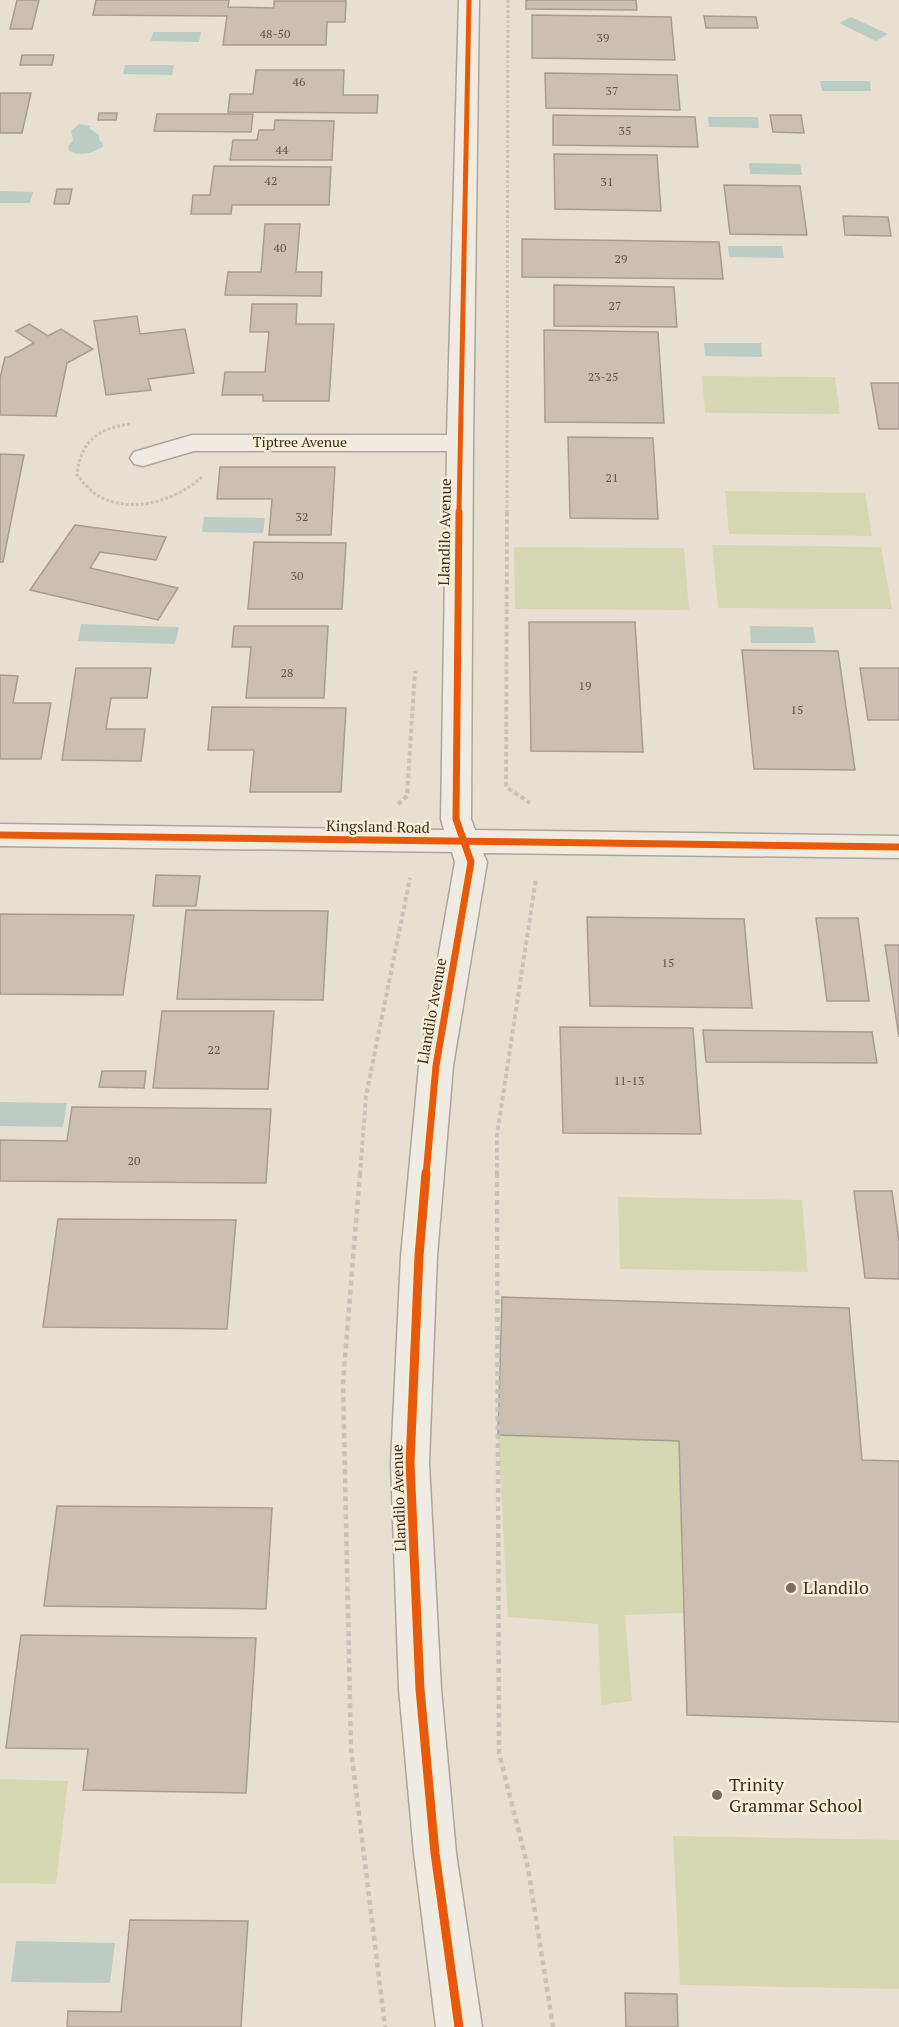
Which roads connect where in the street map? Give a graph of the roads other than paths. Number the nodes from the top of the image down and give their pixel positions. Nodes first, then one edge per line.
1 (469, 0) edge
2 (460, 443) junction
3 (143, 458) dead end
4 (0, 835) edge
5 (464, 841) junction
6 (899, 847) edge
7 (459, 2027) edge

1 - 2 street, Llandilo Avenue
2 - 3 street, Tiptree Avenue
2 - 5 street, Llandilo Avenue
4 - 5 street, Kingsland Road
5 - 6 street, Kingsland Road
5 - 7 street, Llandilo Avenue

